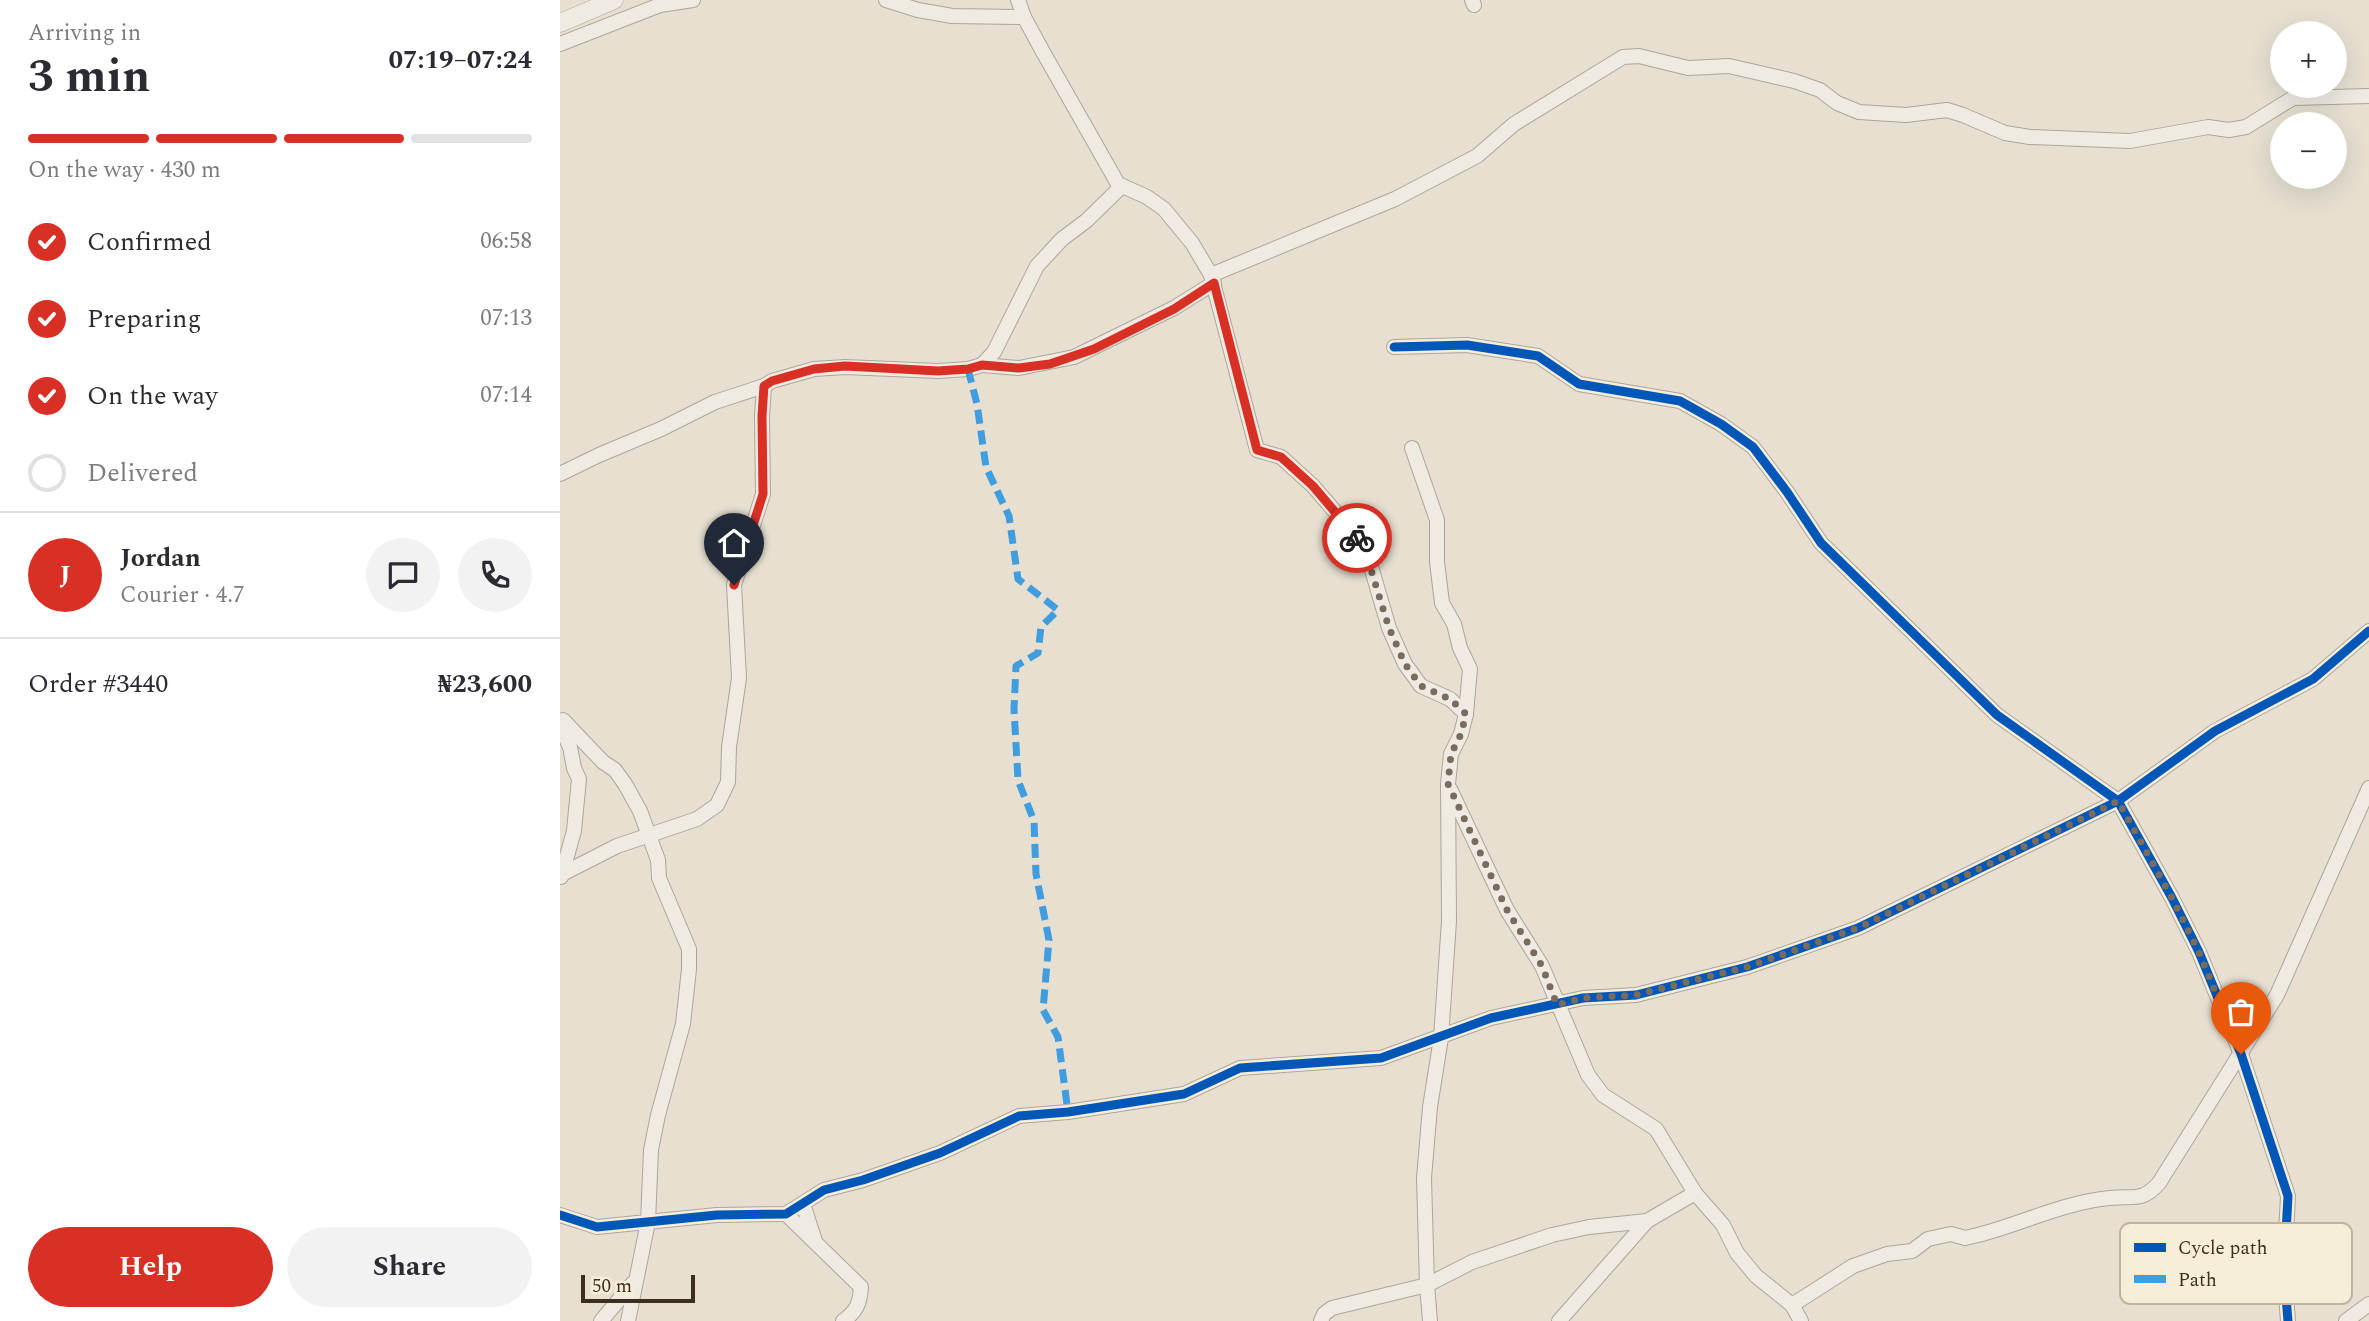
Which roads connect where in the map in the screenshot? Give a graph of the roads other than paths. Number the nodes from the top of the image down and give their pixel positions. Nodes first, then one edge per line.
1 (614, 0) edge
2 (693, 0) edge
3 (886, 0) edge
4 (1018, 0) edge
5 (1024, 17) junction
6 (560, 23) edge
7 (560, 44) edge
8 (2369, 96) edge
9 (1122, 186) junction
10 (1212, 279) junction
11 (1394, 347) dead end
12 (982, 365) junction
13 (764, 386) junction
14 (1412, 448) dead end
15 (560, 474) edge
16 (2369, 631) edge
17 (1466, 714) junction
18 (560, 723) edge
19 (1448, 784) junction
20 (2369, 788) edge
21 (2118, 801) junction
22 (649, 836) junction
23 (561, 876) edge
24 (1557, 1005) junction
25 (1441, 1038) junction
26 (2241, 1054) junction
27 (1695, 1193) junction
28 (803, 1204) junction
29 (786, 1214) junction
30 (560, 1215) edge
31 (1647, 1221) junction
32 (648, 1222) junction
33 (2287, 1223) edge
34 (817, 1246) junction
35 (634, 1282) junction
36 (1427, 1285) junction
37 (1792, 1306) junction
38 (2365, 1309) edge
39 (601, 1321) edge
40 (628, 1321) edge
41 (843, 1321) edge
42 (1321, 1321) edge
43 (1430, 1321) edge
44 (1559, 1321) edge
45 (1801, 1321) edge
46 (2346, 1321) edge

1 - 6 street
2 - 7 street
3 - 5 street
4 - 5 street
5 - 9 street
8 - 10 street
9 - 10 street
9 - 12 street
10 - 12 street
10 - 17 street
11 - 21 street
12 - 13 street
13 - 15 street
13 - 22 street
14 - 17 street
16 - 21 street
17 - 19 street
18 - 22 street
18 - 23 street
19 - 24 street
19 - 25 street
20 - 26 street
21 - 24 street
21 - 26 street
22 - 23 street
22 - 32 street
24 - 25 street
24 - 27 street
25 - 28 street
25 - 36 street
26 - 33 street
26 - 37 street
27 - 31 street
27 - 37 street
28 - 29 street
28 - 34 street
29 - 32 street
29 - 34 street
30 - 32 street
31 - 36 street
31 - 44 street
32 - 35 street
34 - 41 street
35 - 39 street
35 - 40 street
36 - 42 street
36 - 43 street
37 - 45 street
38 - 46 street

